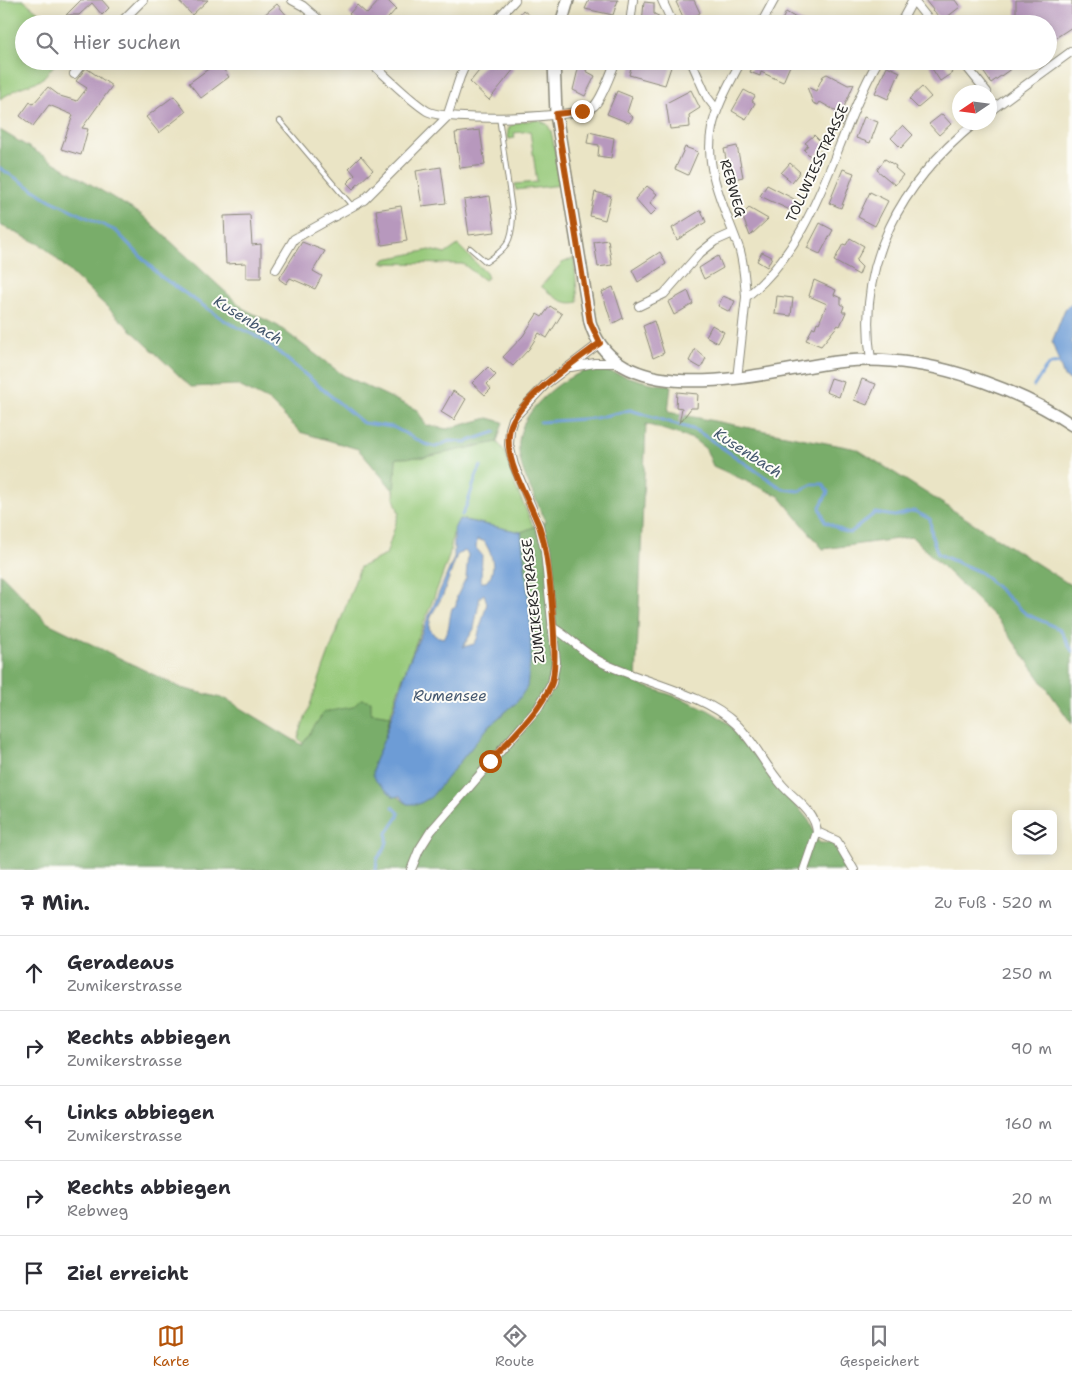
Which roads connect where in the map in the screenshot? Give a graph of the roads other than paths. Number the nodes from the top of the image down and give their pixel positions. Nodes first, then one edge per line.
1 (143, 0) edge
2 (292, 0) edge
3 (515, 0) edge
4 (568, 0) edge
5 (633, 0) edge
6 (662, 0) edge
7 (774, 0) edge
8 (913, 0) edge
9 (128, 15) edge
10 (314, 15) edge
11 (501, 15) edge
12 (563, 15) edge
13 (631, 15) edge
14 (669, 15) edge
15 (766, 15) edge
16 (905, 15) edge
17 (925, 15) edge
18 (1072, 51) edge
19 (1057, 62) edge
20 (77, 70) edge
21 (380, 70) edge
22 (463, 70) edge
23 (554, 70) edge
24 (612, 70) edge
25 (695, 70) edge
26 (737, 70) edge
27 (874, 70) edge
28 (969, 70) edge
29 (1046, 70) edge
30 (74, 74) dead end
31 (981, 85) edge
32 (997, 105) edge
33 (717, 110) junction
34 (556, 114) junction
35 (447, 117) junction
36 (499, 117) junction
37 (280, 121) dead end
38 (968, 130) edge
39 (352, 206) junction
40 (733, 233) junction
41 (470, 248) dead end
42 (276, 269) dead end
43 (746, 297) junction
44 (639, 306) dead end
45 (600, 343) junction
46 (871, 360) junction
47 (621, 363) junction
48 (567, 368) junction
49 (737, 379) junction
50 (1072, 425) edge
51 (552, 627) junction
52 (818, 832) junction
53 (411, 870) edge
54 (804, 870) edge
55 (854, 870) edge

1 - 9 street
2 - 10 street
3 - 11 street
4 - 12 main road
5 - 13 street
6 - 14 street
7 - 15 street
8 - 16 street
8 - 17 street
18 - 19 street
20 - 30 street
21 - 35 street
22 - 35 street
23 - 34 main road
24 - 34 street
25 - 33 street
26 - 33 street, REBWEG
27 - 43 street, TOLLWIESSTRASSE
28 - 31 street
29 - 32 street
33 - 40 street, REBWEG
34 - 36 street
34 - 45 main road
35 - 36 street
35 - 39 street
36 - 41 lane
37 - 39 lane
38 - 46 street
39 - 42 street
40 - 43 street, REBWEG
40 - 44 street
43 - 49 street
45 - 47 main road
45 - 48 street, ZUMIKERSTRASSE
46 - 49 main road
46 - 50 main road
47 - 48 street
47 - 49 main road
48 - 51 street, ZUMIKERSTRASSE
51 - 52 street
51 - 53 street, ZUMIKERSTRASSE
52 - 54 street
52 - 55 street

